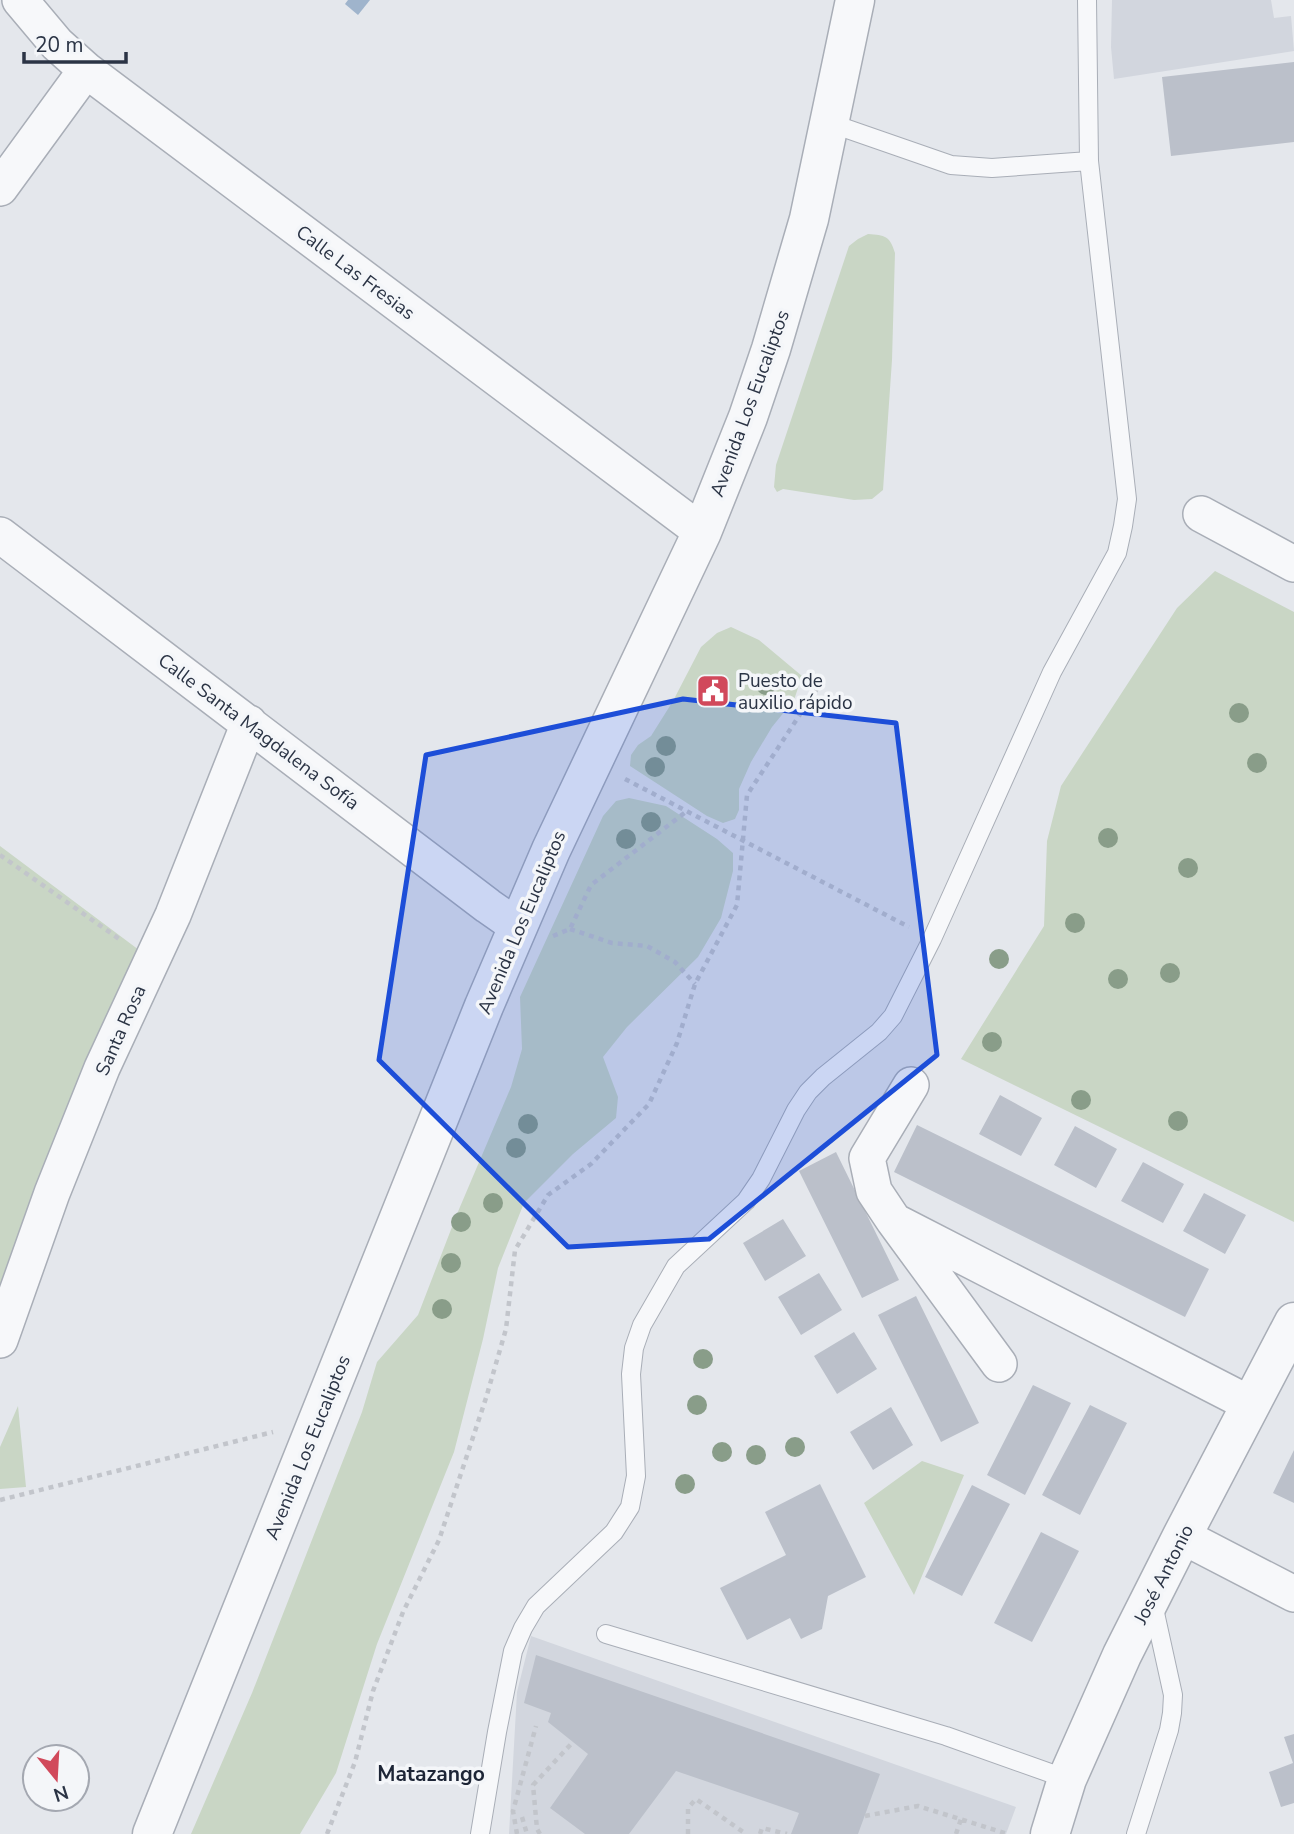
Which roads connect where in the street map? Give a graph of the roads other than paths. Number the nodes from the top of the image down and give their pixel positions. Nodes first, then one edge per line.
1 (20, 0) edge
2 (855, 0) edge
3 (1087, 0) edge
4 (86, 70) junction
5 (830, 123) junction
6 (1089, 161) junction
7 (0, 188) edge
8 (1201, 514) dead end
9 (702, 531) junction
10 (0, 535) edge
11 (1294, 564) edge
12 (249, 723) junction
13 (535, 931) junction
14 (911, 1085) dead end
15 (894, 1220) junction
16 (1294, 1322) edge
17 (0, 1340) edge
18 (999, 1364) dead end
19 (1250, 1404) junction
20 (1181, 1536) junction
21 (1294, 1594) edge
22 (1151, 1597) junction
23 (606, 1634) dead end
24 (1067, 1779) junction
25 (152, 1834) edge
26 (480, 1834) edge
27 (1050, 1834) edge
28 (1136, 1834) edge

1 - 4 street, Calle Las Fresias
2 - 5 street, Avenida Los Eucaliptos
3 - 6 lane
4 - 7 street
4 - 9 street, Calle Las Fresias
5 - 6 lane
5 - 9 street, Avenida Los Eucaliptos
6 - 26 lane
8 - 11 street
9 - 13 street, Avenida Los Eucaliptos
10 - 12 street, Calle Santa Magdalena Sofía
12 - 13 street, Calle Santa Magdalena Sofía
12 - 17 street, Santa Rosa
13 - 25 street, Avenida Los Eucaliptos
14 - 15 street
15 - 18 street
15 - 19 street
16 - 19 street, José Antonio
19 - 20 street, José Antonio
20 - 21 street
20 - 22 street, José Antonio
22 - 24 street, José Antonio
22 - 28 lane
23 - 24 lane
24 - 27 street, José Antonio

